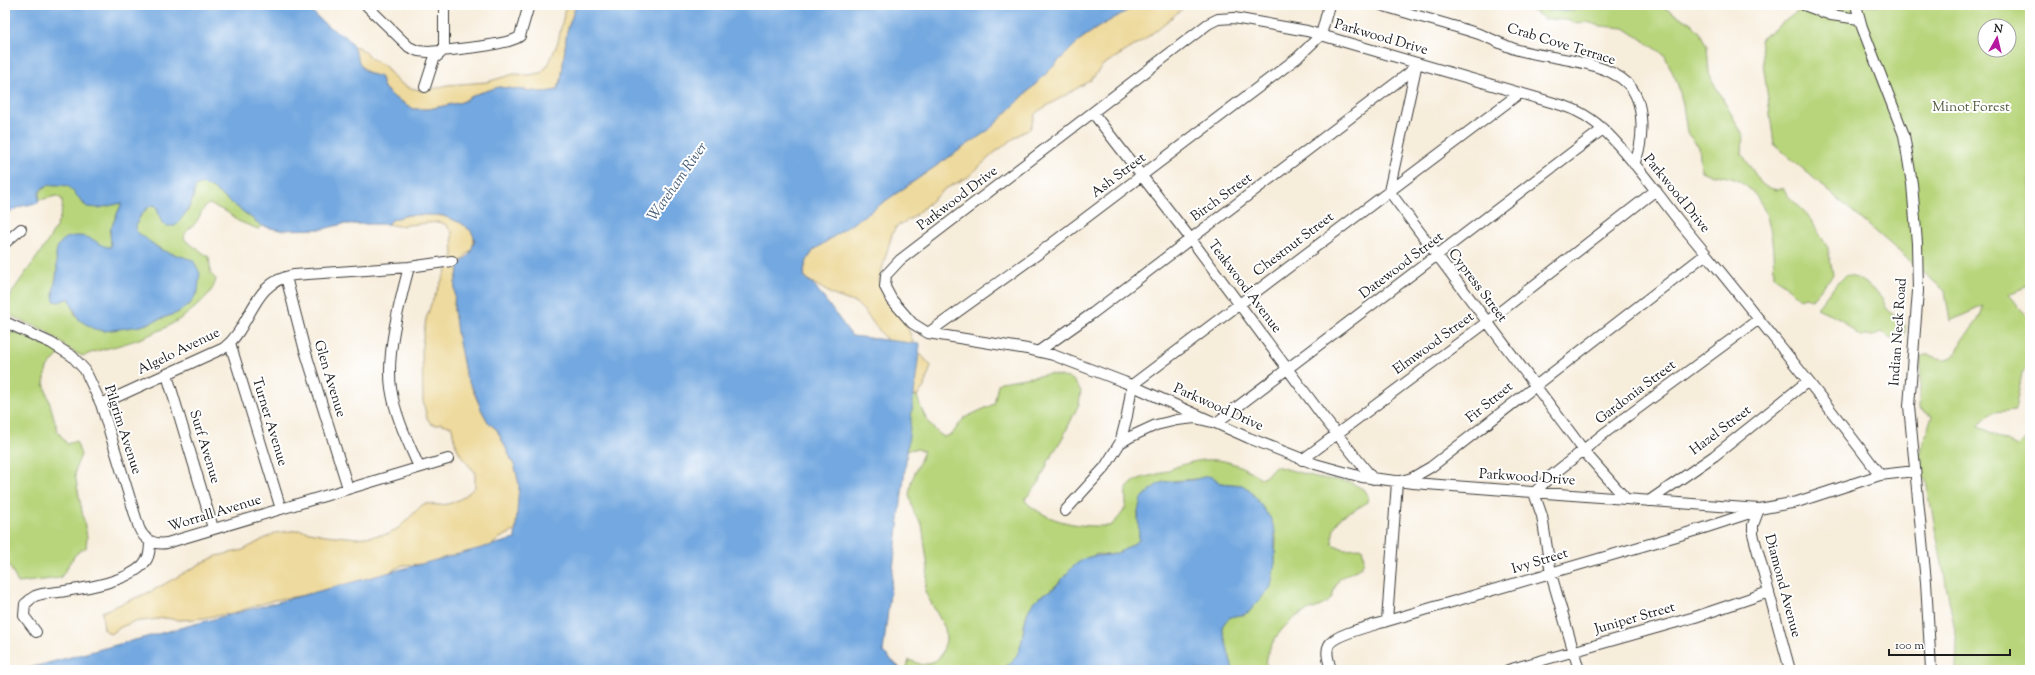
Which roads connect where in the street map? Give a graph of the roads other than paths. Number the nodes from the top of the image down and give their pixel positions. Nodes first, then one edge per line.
1 (366, 5) edge
2 (444, 5) edge
3 (529, 5) edge
4 (1329, 5) edge
5 (1381, 5) edge
6 (1804, 5) edge
7 (1856, 5) edge
8 (1860, 19) junction
9 (1322, 35) junction
10 (444, 50) junction
11 (1417, 63) junction
12 (425, 87) dead end
13 (1520, 93) junction
14 (1093, 112) junction
15 (1603, 129) junction
16 (1634, 164) junction
17 (1141, 177) junction
18 (1656, 190) junction
19 (1389, 191) junction
20 (21, 228) dead end
21 (1190, 238) junction
22 (5, 243) edge
23 (1706, 254) junction
24 (1438, 256) junction
25 (452, 261) dead end
26 (409, 267) junction
27 (286, 277) junction
28 (1240, 304) junction
29 (1758, 319) junction
30 (5, 322) edge
31 (1487, 322) junction
32 (928, 333) junction
33 (230, 343) junction
34 (1040, 351) junction
35 (1288, 370) junction
36 (166, 375) junction
37 (1808, 382) junction
38 (1132, 385) junction
39 (1535, 385) junction
40 (101, 404) junction
41 (1216, 423) junction
42 (1336, 434) junction
43 (1120, 443) junction
44 (1584, 450) junction
45 (448, 459) dead end
46 (1302, 460) junction
47 (419, 467) junction
48 (1915, 471) junction
49 (1880, 475) junction
50 (1373, 479) junction
51 (1397, 482) junction
52 (348, 488) junction
53 (1534, 493) junction
54 (1626, 500) junction
55 (1649, 501) junction
56 (281, 509) junction
57 (1760, 510) junction
58 (1065, 511) dead end
59 (213, 528) junction
60 (150, 541) junction
61 (1551, 574) junction
62 (1769, 592) junction
63 (1387, 621) junction
64 (36, 632) dead end
65 (1574, 651) junction
66 (1331, 670) edge
67 (1508, 670) edge
68 (1579, 670) edge
69 (1790, 670) edge
70 (1932, 670) edge

1 - 10 street
2 - 10 street
3 - 10 street
4 - 9 street
5 - 16 street, Crab Cove Terrace
6 - 8 street
7 - 8 street, Indian Neck Road
8 - 48 street, Indian Neck Road
9 - 11 street, Parkwood Drive
9 - 14 street, Parkwood Drive
9 - 17 street, Ash Street
10 - 12 street
11 - 13 street, Parkwood Drive
11 - 19 street
11 - 21 street, Birch Street
13 - 15 street, Parkwood Drive
13 - 19 street, Chestnut Street
14 - 17 street, Teakwood Avenue
14 - 32 street, Parkwood Drive
15 - 16 street, Parkwood Drive
15 - 24 street, Datewood Street
16 - 18 street, Parkwood Drive
17 - 21 street, Teakwood Avenue
17 - 32 street, Ash Street
18 - 23 street, Parkwood Drive
18 - 31 street, Elmwood Street
19 - 24 street, Cypress Street
19 - 28 street, Chestnut Street
20 - 22 street
21 - 28 street, Teakwood Avenue
21 - 34 street, Birch Street
23 - 29 street, Parkwood Drive
23 - 39 street, Fir Street
24 - 31 street, Cypress Street
24 - 35 street, Datewood Street
25 - 26 street, Algelo Avenue
26 - 27 street, Algelo Avenue
26 - 47 street
27 - 33 street, Algelo Avenue
27 - 52 street, Glen Avenue
28 - 35 street, Teakwood Avenue
28 - 38 street, Chestnut Street
29 - 37 street, Parkwood Drive
29 - 44 street, Gardonia Street
30 - 40 street, Pilgrim Avenue
31 - 39 street, Cypress Street
31 - 42 street, Elmwood Street
32 - 34 street, Parkwood Drive
33 - 36 street, Algelo Avenue
33 - 56 street, Turner Avenue
34 - 38 street, Parkwood Drive
35 - 41 street, Datewood Street
35 - 42 street, Teakwood Avenue
36 - 40 street, Algelo Avenue
36 - 59 street, Surf Avenue
37 - 49 street, Parkwood Drive
37 - 55 street, Hazel Street
38 - 41 street, Parkwood Drive
38 - 43 street
39 - 44 street, Cypress Street
39 - 51 street, Fir Street
40 - 60 street, Pilgrim Avenue
41 - 43 street
41 - 46 street, Parkwood Drive
42 - 46 street, Elmwood Street
42 - 50 street, Teakwood Avenue
43 - 58 street
44 - 53 street, Gardonia Street
44 - 54 street, Cypress Street
45 - 47 street, Worrall Avenue
46 - 50 street, Parkwood Drive
47 - 52 street, Worrall Avenue
48 - 49 street, Parkwood Drive
48 - 70 street, Indian Neck Road
49 - 57 street, Parkwood Drive
50 - 51 street, Parkwood Drive
51 - 53 street, Parkwood Drive
51 - 63 street
52 - 56 street, Worrall Avenue
53 - 54 street, Parkwood Drive
53 - 61 street
54 - 55 street, Parkwood Drive
55 - 57 street, Parkwood Drive
56 - 59 street, Worrall Avenue
57 - 61 street, Ivy Street
57 - 62 street, Diamond Avenue
59 - 60 street, Worrall Avenue
60 - 64 street
61 - 63 street, Ivy Street
61 - 65 street
62 - 65 street, Juniper Street
62 - 69 street, Diamond Avenue
63 - 66 street, Ivy Street
65 - 67 street, Juniper Street
65 - 68 street

